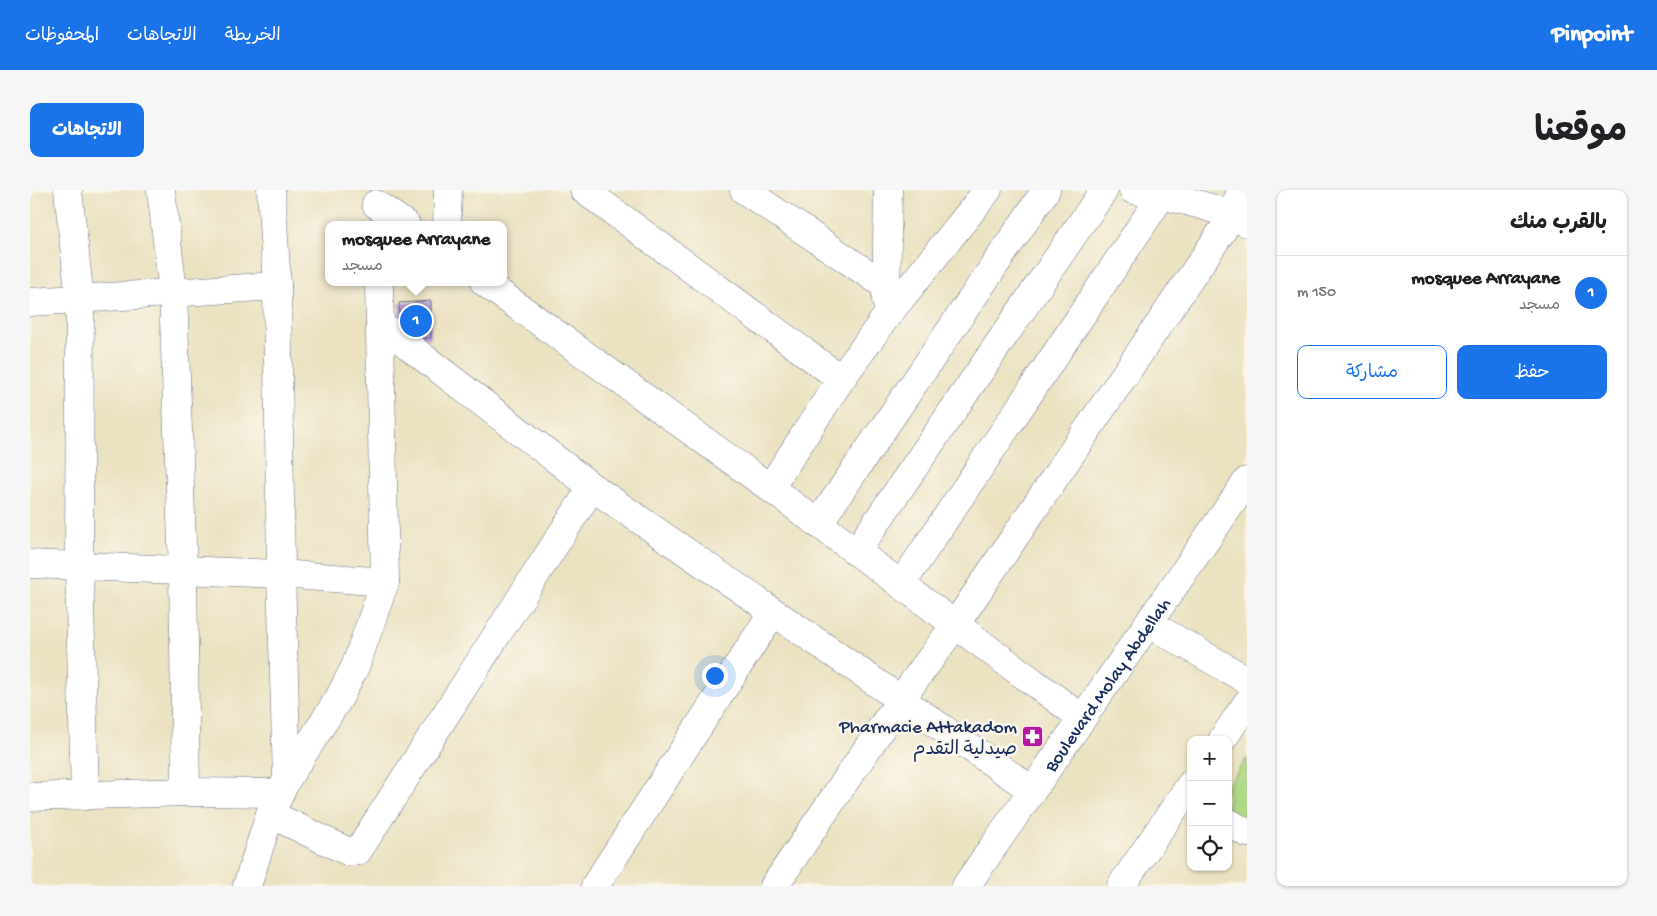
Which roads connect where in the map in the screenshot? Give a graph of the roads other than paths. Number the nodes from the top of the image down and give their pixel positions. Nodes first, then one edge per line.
1 (68, 190) edge
2 (161, 190) edge
3 (271, 190) edge
4 (448, 190) edge
5 (584, 190) edge
6 (744, 190) edge
7 (888, 190) edge
8 (988, 190) edge
9 (1046, 190) edge
10 (1104, 190) edge
11 (1133, 190) edge
12 (1162, 193) edge
13 (376, 206) edge
14 (1240, 209) edge
15 (400, 221) edge
16 (447, 221) edge
17 (277, 286) junction
18 (378, 286) edge
19 (490, 286) edge
20 (886, 286) junction
21 (173, 292) junction
22 (80, 300) junction
23 (30, 302) edge
24 (886, 316) junction
25 (380, 324) junction
26 (841, 379) junction
27 (1247, 481) edge
28 (592, 486) junction
29 (770, 488) junction
30 (818, 524) junction
31 (856, 552) junction
32 (30, 564) edge
33 (79, 566) junction
34 (183, 571) junction
35 (281, 574) junction
36 (385, 582) junction
37 (901, 585) junction
38 (773, 612) junction
39 (1148, 623) junction
40 (955, 625) junction
41 (1247, 680) edge
42 (901, 700) junction
43 (1247, 703) edge
44 (1082, 718) junction
45 (1225, 736) edge
46 (1032, 790) junction
47 (186, 792) junction
48 (1187, 794) edge
49 (279, 795) junction
50 (85, 796) junction
51 (30, 797) edge
52 (1232, 824) edge
53 (1247, 833) edge
54 (247, 886) edge
55 (595, 886) edge
56 (774, 886) edge
57 (966, 886) edge
58 (1121, 886) edge

1 - 22 street
2 - 21 street
3 - 17 street
4 - 16 street
5 - 26 street
6 - 20 street
7 - 20 street
8 - 24 street
9 - 30 street
10 - 31 street
11 - 12 street
12 - 14 street
12 - 37 street
13 - 15 street
14 - 40 street
17 - 21 street
17 - 35 street
18 - 25 street
19 - 29 street
20 - 24 street
21 - 22 street
21 - 34 street
22 - 23 street
22 - 33 street
24 - 26 street
25 - 28 street
25 - 36 street
26 - 29 street
27 - 39 street, Boulevard Molay Abdellah
28 - 38 street
28 - 49 street
29 - 30 street
30 - 31 street
31 - 37 street
32 - 33 street
33 - 34 street
33 - 50 street
34 - 35 street
34 - 47 street
35 - 36 street
35 - 49 street
36 - 49 street
37 - 40 street
38 - 42 street
38 - 55 street
39 - 41 street
39 - 44 street, Boulevard Molay Abdellah
40 - 42 street
40 - 44 street
42 - 46 street
42 - 56 street
43 - 45 street
44 - 46 street, Boulevard Molay Abdellah
46 - 57 street, Boulevard Molay Abdellah
47 - 49 street
47 - 50 street
48 - 58 street
49 - 54 street
50 - 51 street
52 - 53 street

